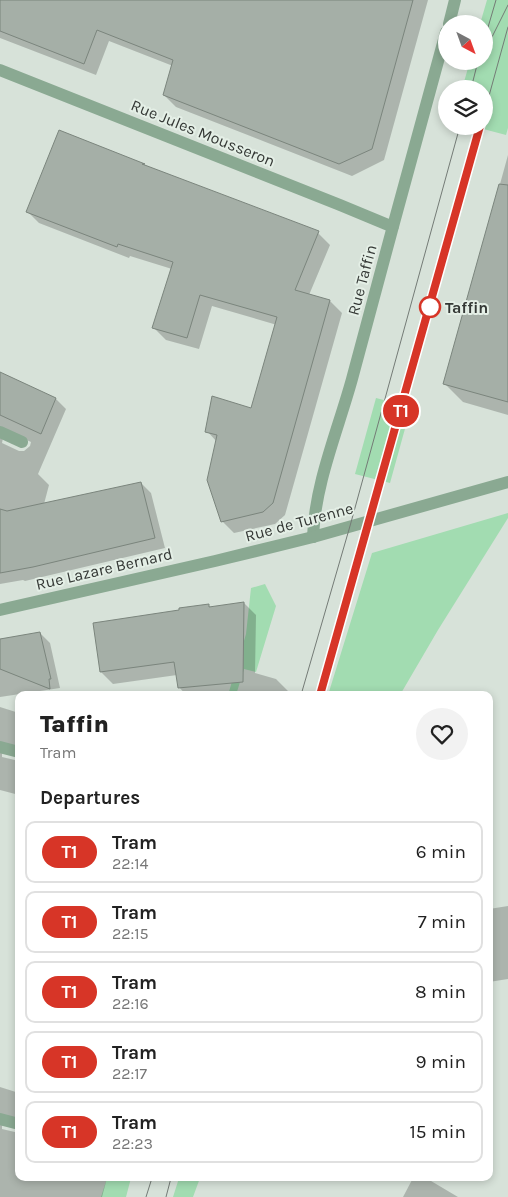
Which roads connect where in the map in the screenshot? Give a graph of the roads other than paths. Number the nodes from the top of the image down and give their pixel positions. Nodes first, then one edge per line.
1 (455, 0) edge
2 (451, 15) edge
3 (438, 61) edge
4 (0, 70) edge
5 (393, 227) junction
6 (0, 432) edge
7 (22, 442) dead end
8 (508, 482) edge
9 (313, 536) junction
10 (215, 561) joint
11 (0, 610) edge
12 (0, 747) edge
13 (15, 751) edge
14 (0, 1119) edge
15 (15, 1123) edge

1 - 2 street
3 - 5 street, Rue Taffin
4 - 5 street, Rue Jules Mousseron
5 - 9 street, Rue Taffin
6 - 7 street
8 - 9 street, Rue de Turenne
9 - 10 street, Rue de Turenne
10 - 11 street, Rue Lazare Bernard
12 - 13 street
14 - 15 street

